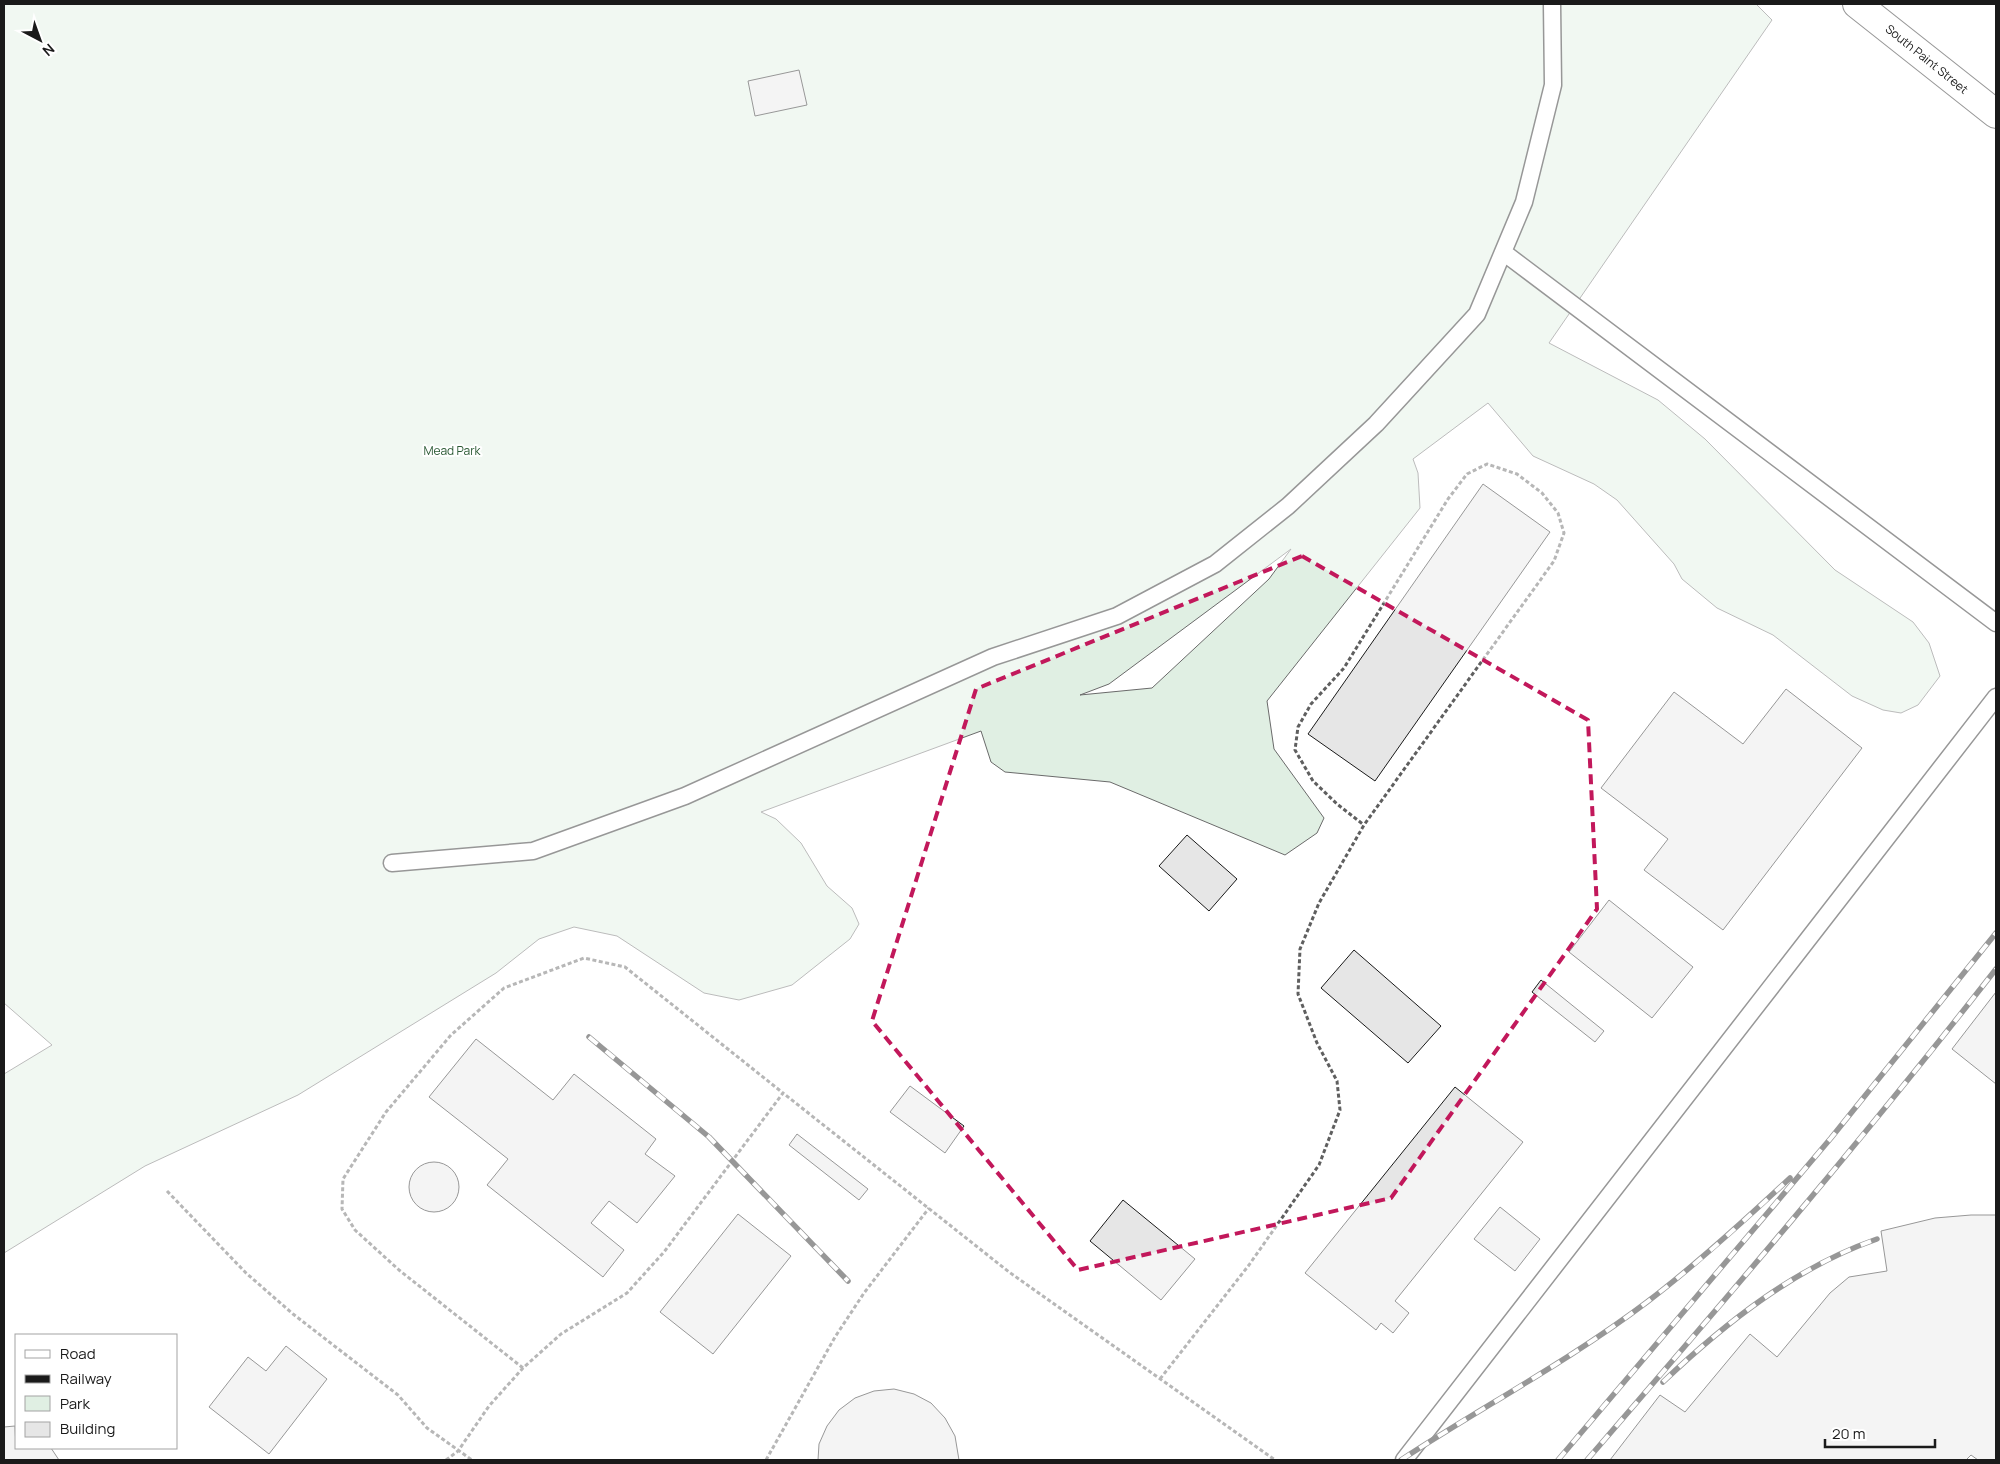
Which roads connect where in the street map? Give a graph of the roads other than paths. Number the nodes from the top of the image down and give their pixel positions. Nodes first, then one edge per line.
1 (1552, 4) edge
2 (1858, 4) edge
3 (1995, 111) edge
4 (1503, 252) junction
5 (1996, 623) edge
6 (1996, 697) edge
7 (392, 863) dead end
8 (1404, 1460) edge

1 - 4 lane
2 - 3 main road, South Paint Street
4 - 5 lane
4 - 7 lane
6 - 8 lane

